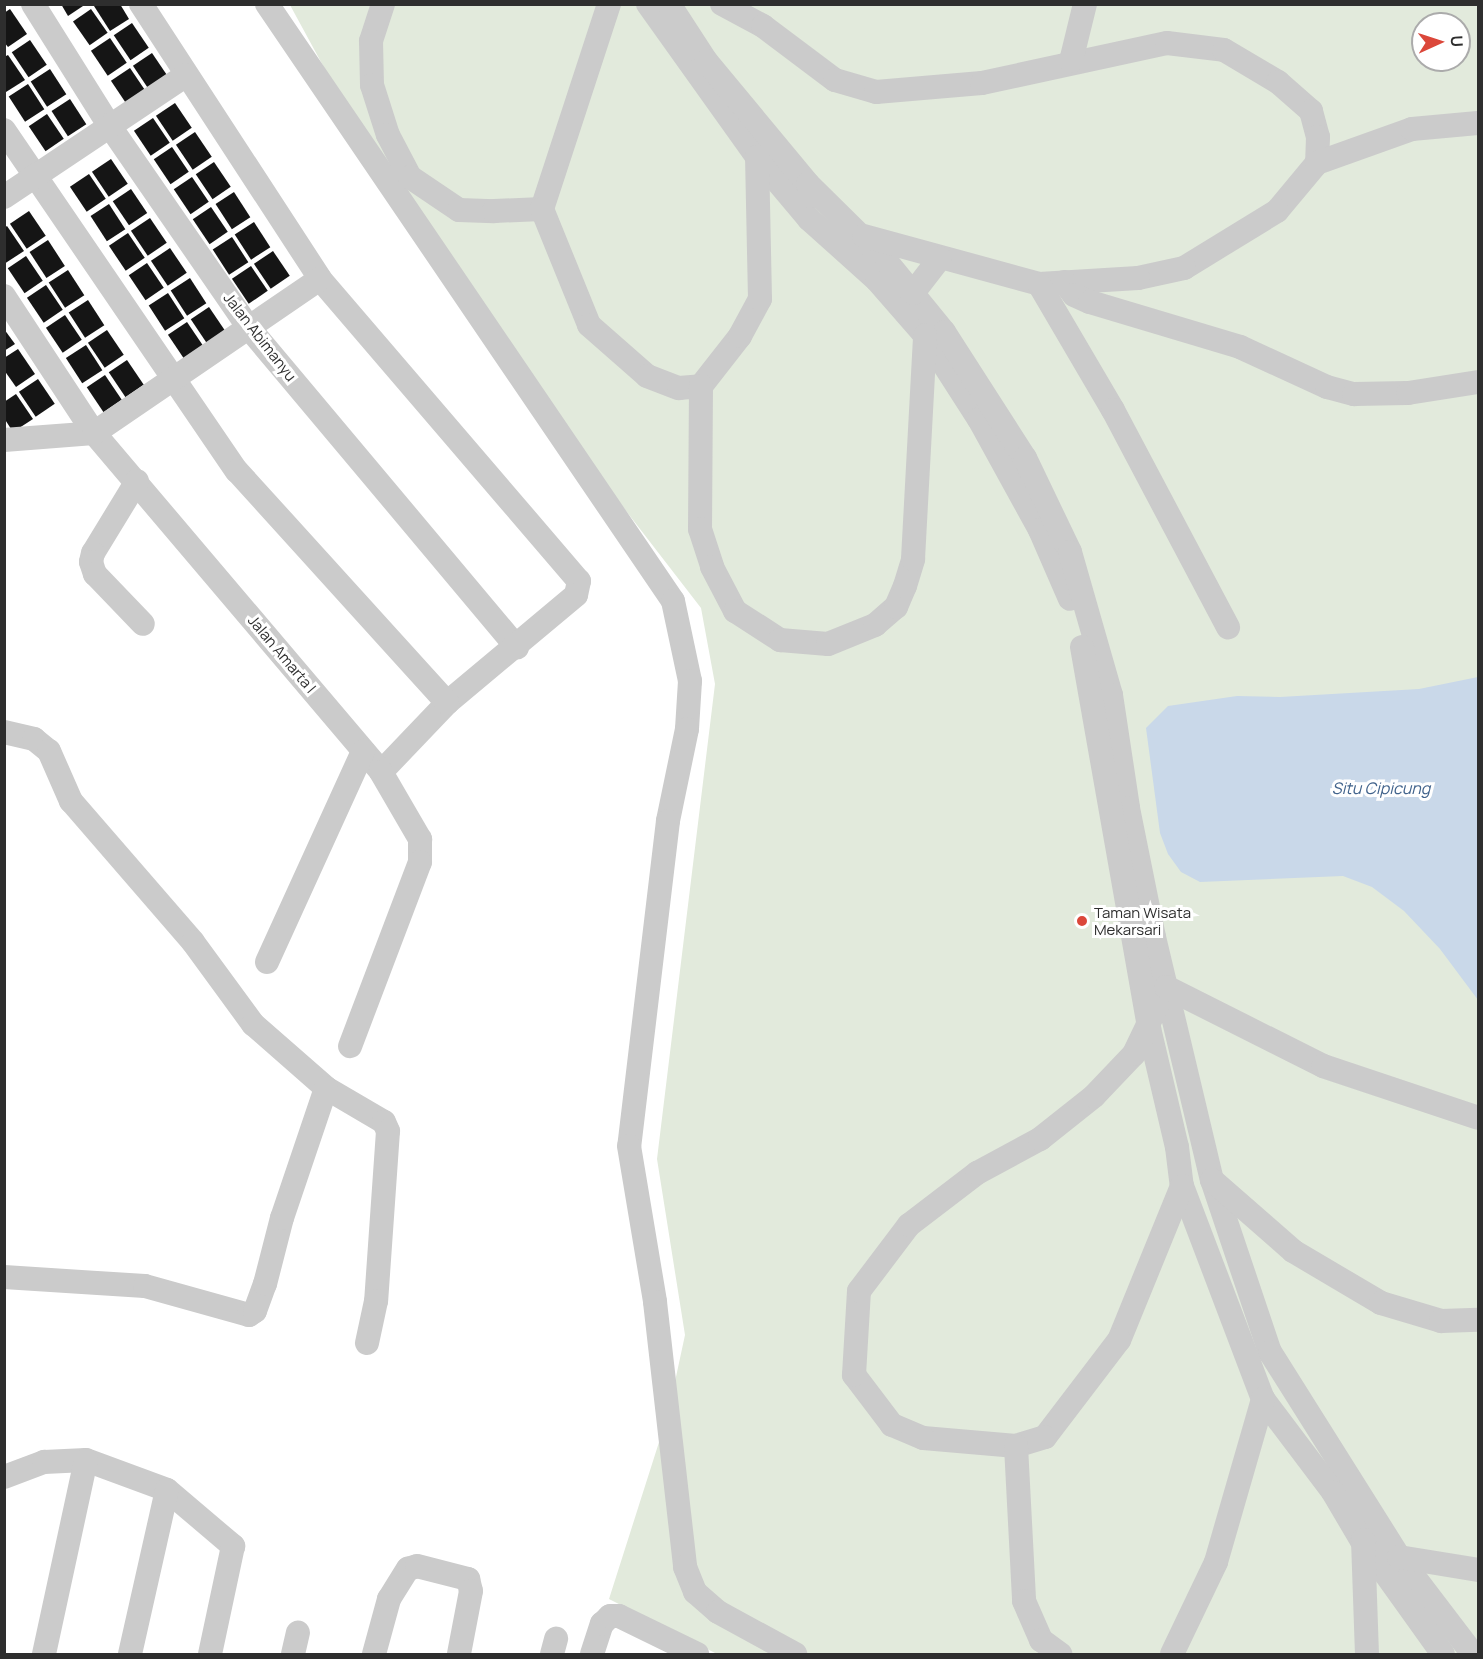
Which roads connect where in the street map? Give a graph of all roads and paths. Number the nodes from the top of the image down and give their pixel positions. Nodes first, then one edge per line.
1 (33, 4) edge
2 (141, 4) edge
3 (267, 4) edge
4 (383, 4) edge
5 (609, 4) edge
6 (648, 4) edge
7 (669, 4) edge
8 (722, 4) edge
9 (1084, 4) edge
10 (1071, 61) junction
11 (186, 75) junction
12 (1479, 123) edge
13 (109, 125) junction
14 (4, 130) edge
15 (757, 157) junction
16 (1317, 163) junction
17 (35, 176) junction
18 (4, 197) edge
19 (542, 209) junction
20 (858, 233) junction
21 (940, 258) junction
22 (320, 279) junction
23 (1064, 282) junction
24 (1039, 284) junction
25 (913, 293) junction
26 (4, 296) edge
27 (249, 328) junction
28 (925, 335) junction
29 (174, 381) junction
30 (1479, 382) edge
31 (700, 386) junction
32 (94, 433) junction
33 (4, 440) edge
34 (137, 481) junction
35 (142, 624) dead end
36 (1228, 627) dead end
37 (517, 648) junction
38 (447, 703) junction
39 (4, 732) edge
40 (363, 751) junction
41 (381, 772) junction
42 (267, 962) dead end
43 (1166, 987) junction
44 (1149, 1028) junction
45 (350, 1046) dead end
46 (326, 1088) junction
47 (1479, 1118) edge
48 (1212, 1180) junction
49 (1182, 1186) junction
50 (4, 1277) edge
51 (1479, 1320) edge
52 (368, 1343) dead end
53 (1263, 1399) junction
54 (1016, 1446) junction
55 (86, 1460) junction
56 (4, 1477) edge
57 (167, 1490) junction
58 (1380, 1525) junction
59 (1362, 1541) junction
60 (1400, 1557) junction
61 (1479, 1570) edge
62 (690, 1653) edge
63 (44, 1654) edge
64 (130, 1654) edge
65 (210, 1654) edge
66 (375, 1654) edge
67 (459, 1654) edge
68 (592, 1654) edge
69 (795, 1654) edge
70 (1060, 1654) edge
71 (1172, 1654) edge
72 (1367, 1654) edge
73 (1443, 1654) edge
74 (1473, 1654) edge

1 - 13 street, Jalan Abimanyu
2 - 11 street
3 - 69 street
4 - 19 street
5 - 19 street
6 - 15 street
7 - 20 street
8 - 10 street
9 - 10 street
10 - 16 street
11 - 13 street
11 - 22 street
12 - 16 street
13 - 17 street
13 - 27 street, Jalan Abimanyu
14 - 17 street
15 - 28 street
15 - 31 street
16 - 23 street
17 - 18 street
17 - 29 street
19 - 31 street
20 - 21 street
20 - 25 street
21 - 24 street
21 - 25 street
22 - 27 street
22 - 37 street
23 - 24 street
23 - 30 street
24 - 36 street
25 - 43 street
26 - 32 street, Jalan Amarta I
27 - 29 street
27 - 37 street, Jalan Abimanyu
28 - 31 street
28 - 44 street
29 - 32 street
29 - 38 street
32 - 33 street
32 - 34 street, Jalan Amarta I
34 - 35 street
34 - 40 street, Jalan Amarta I
37 - 38 street
38 - 41 street
39 - 46 street
40 - 41 street, Jalan Amarta I
40 - 42 street
41 - 45 street, Jalan Amarta I
43 - 44 street
43 - 47 street
43 - 48 street
44 - 49 street
44 - 54 street
46 - 50 street
46 - 52 street
48 - 51 street
48 - 58 street
49 - 53 street
49 - 54 street
53 - 59 street
53 - 71 street
54 - 70 street
55 - 56 street
55 - 57 street
55 - 63 street
57 - 64 street
57 - 65 street
58 - 59 street
58 - 60 street
59 - 72 street
59 - 73 street
60 - 61 street
60 - 74 street
62 - 68 street
66 - 67 street

